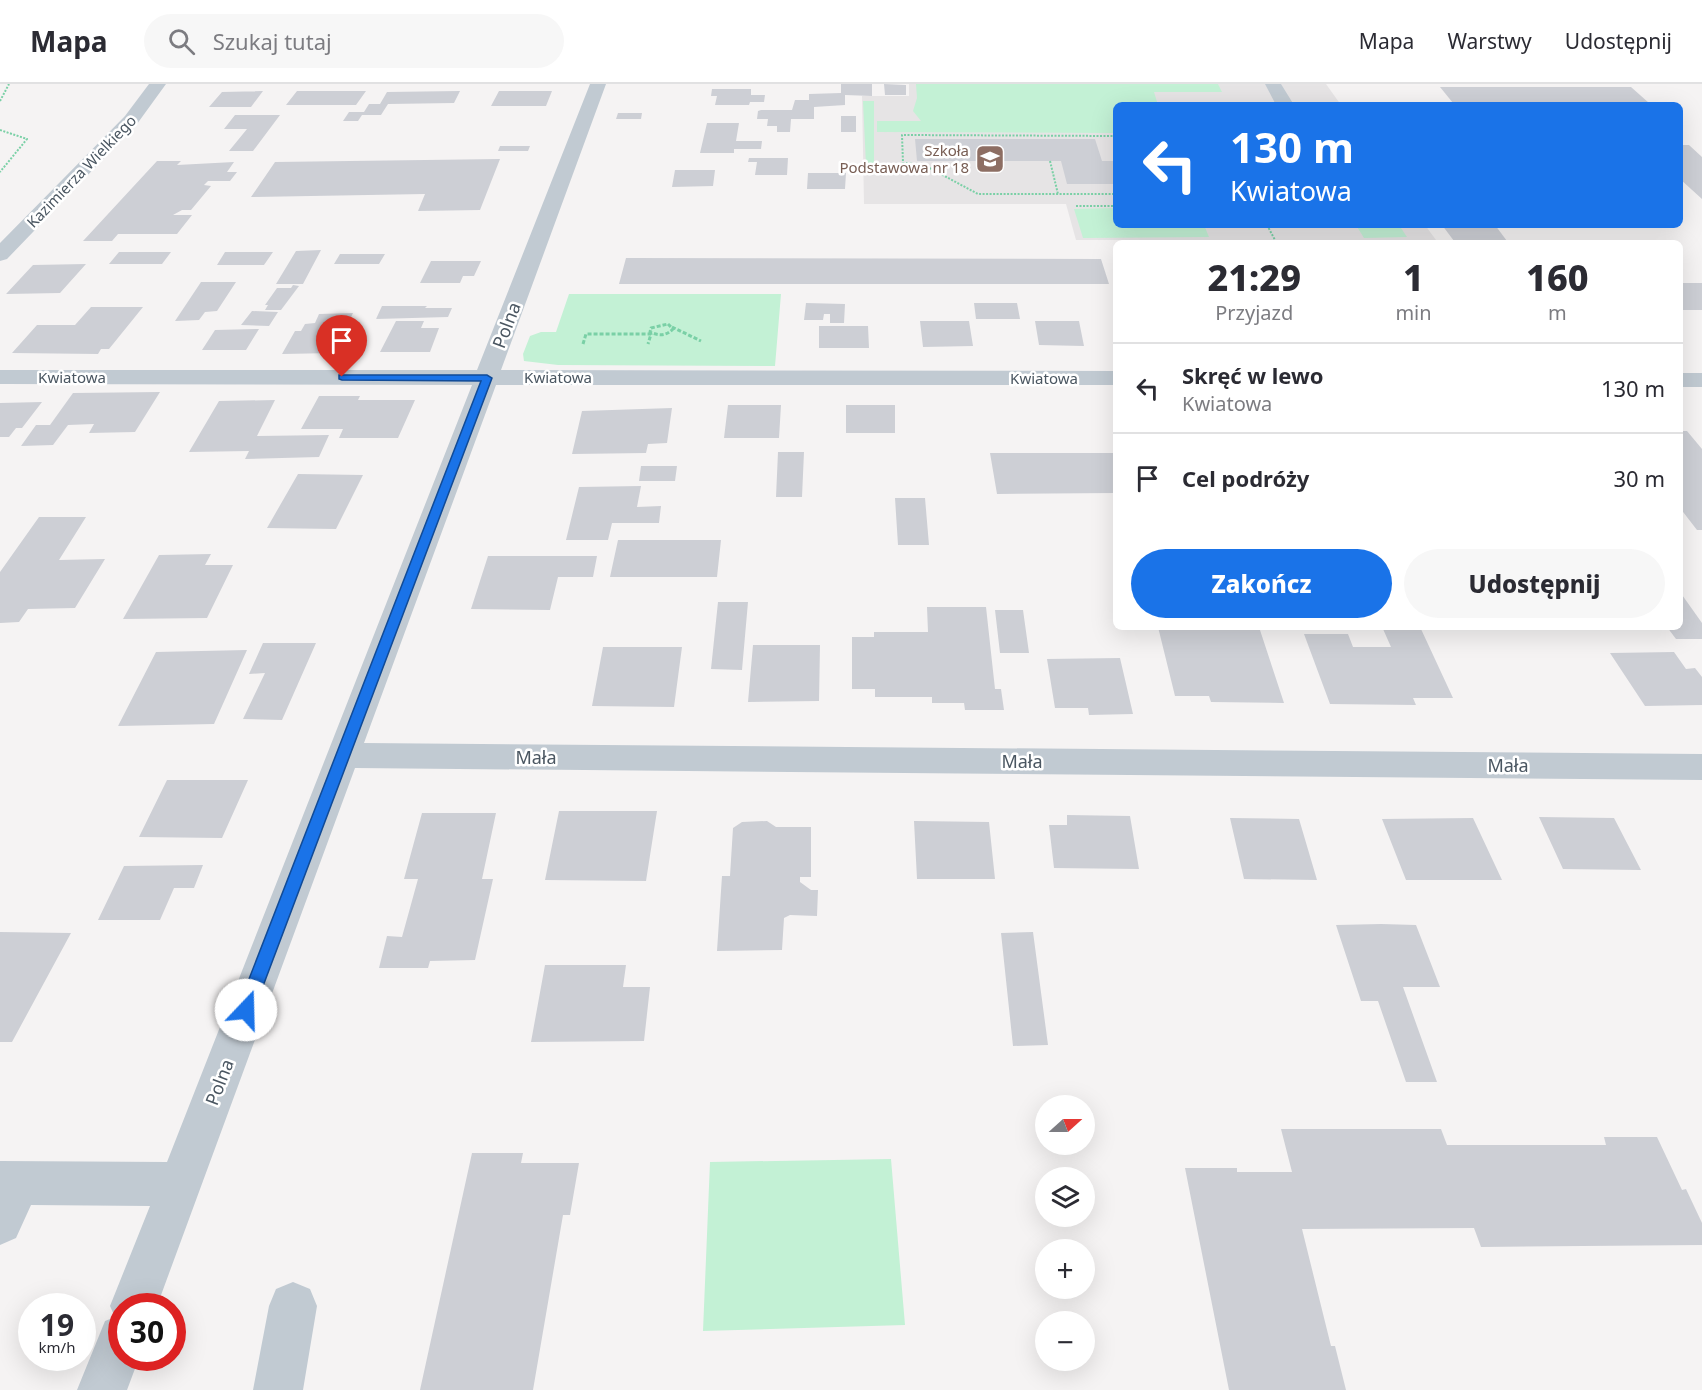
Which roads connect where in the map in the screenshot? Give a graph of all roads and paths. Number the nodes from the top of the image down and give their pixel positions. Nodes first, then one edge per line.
1 (9, 84) edge
2 (158, 84) edge
3 (598, 84) edge
4 (1273, 84) edge
5 (0, 100) edge
6 (1283, 102) edge
7 (0, 130) edge
8 (1113, 136) edge
9 (1050, 161) dead end
10 (0, 172) edge
11 (1058, 194) junction
12 (1113, 194) edge
13 (1076, 206) dead end
14 (1113, 206) edge
15 (1269, 228) edge
16 (1275, 240) dead end
17 (0, 255) edge
18 (665, 335) joint
19 (0, 377) edge
20 (487, 378) junction
21 (1113, 378) edge
22 (1683, 380) edge
23 (1702, 380) edge
24 (342, 755) junction
25 (1702, 767) edge
26 (9, 1183) edge
27 (180, 1184) junction
28 (0, 1222) edge
29 (139, 1293) edge
30 (293, 1306) dead end
31 (109, 1371) edge
32 (102, 1390) edge
33 (278, 1390) edge

1 - 5 path
2 - 17 street, Kazimierza Wielkiego
3 - 20 street, Polna
4 - 6 street
7 - 10 path
8 - 11 path
9 - 11 path
11 - 12 path
13 - 14 path
15 - 16 path
18 - 18 path
19 - 20 street, Kwiatowa
20 - 21 street, Kwiatowa
20 - 24 street, Polna
22 - 23 street
24 - 25 street, Mała
24 - 27 street, Polna
26 - 27 street
26 - 28 street
27 - 29 street, Polna
30 - 33 street
31 - 32 street

